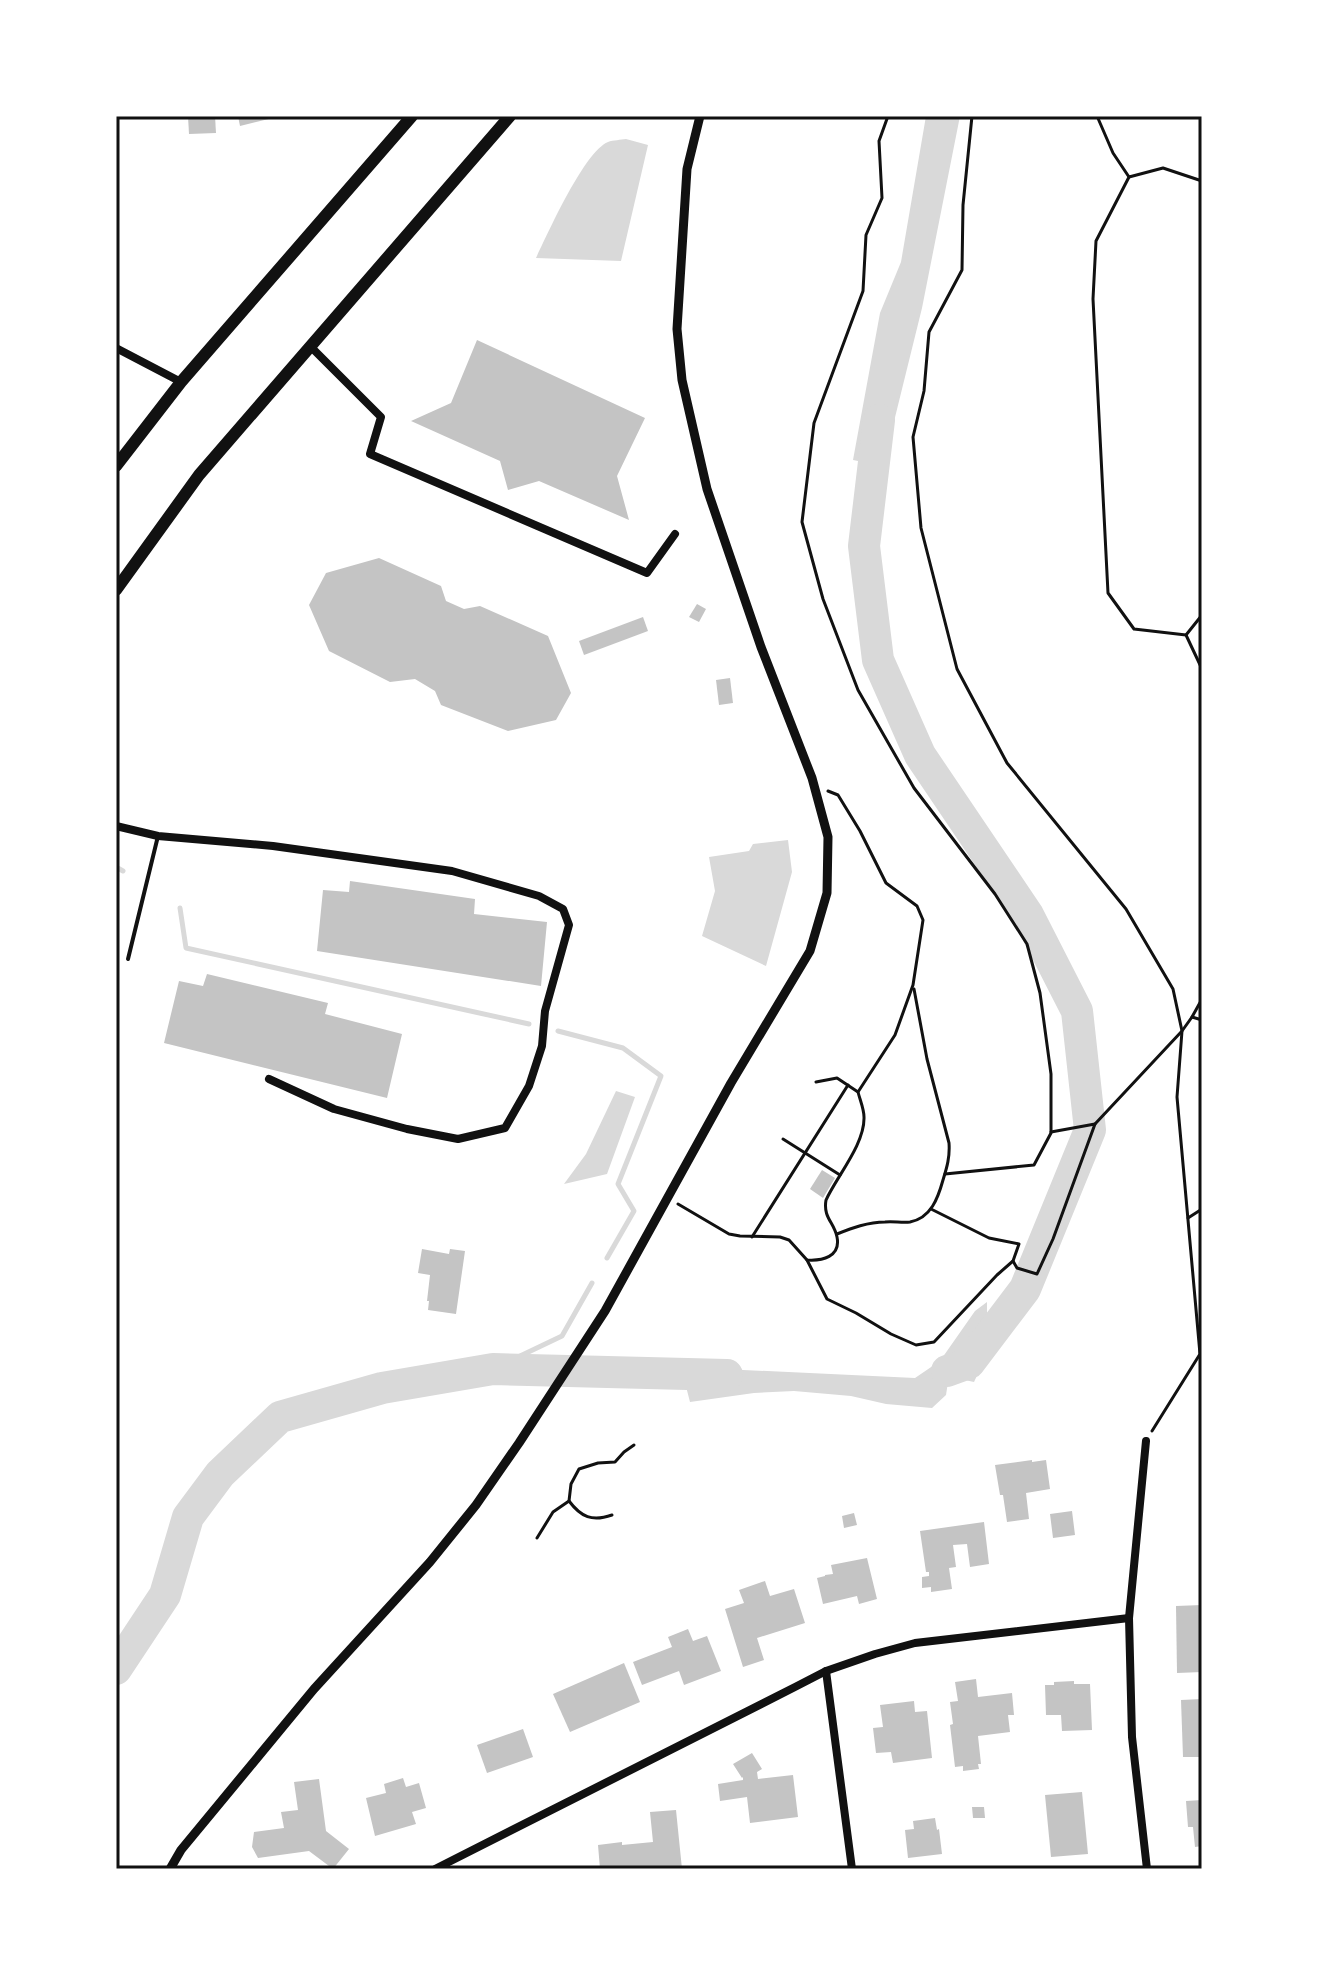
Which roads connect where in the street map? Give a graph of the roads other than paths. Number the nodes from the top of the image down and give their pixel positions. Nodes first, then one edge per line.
1 (412, 116) edge
2 (510, 116) edge
3 (700, 116) edge
4 (311, 347) junction
5 (116, 348) edge
6 (181, 382) junction
7 (116, 466) edge
8 (675, 534) dead end
9 (116, 590) edge
10 (116, 826) edge
11 (158, 836) junction
12 (128, 959) dead end
13 (269, 1079) dead end
14 (1146, 1441) road end
15 (1129, 1618) junction
16 (826, 1671) junction
17 (170, 1869) edge
18 (435, 1869) edge
19 (852, 1869) edge
20 (1147, 1869) edge

1 - 6 highway
2 - 4 highway
3 - 17 street
4 - 8 street
4 - 9 highway
5 - 6 street
6 - 7 highway
10 - 11 street
11 - 12 lane
11 - 13 street
14 - 15 street
15 - 16 street
15 - 20 street
16 - 18 street
16 - 19 street

